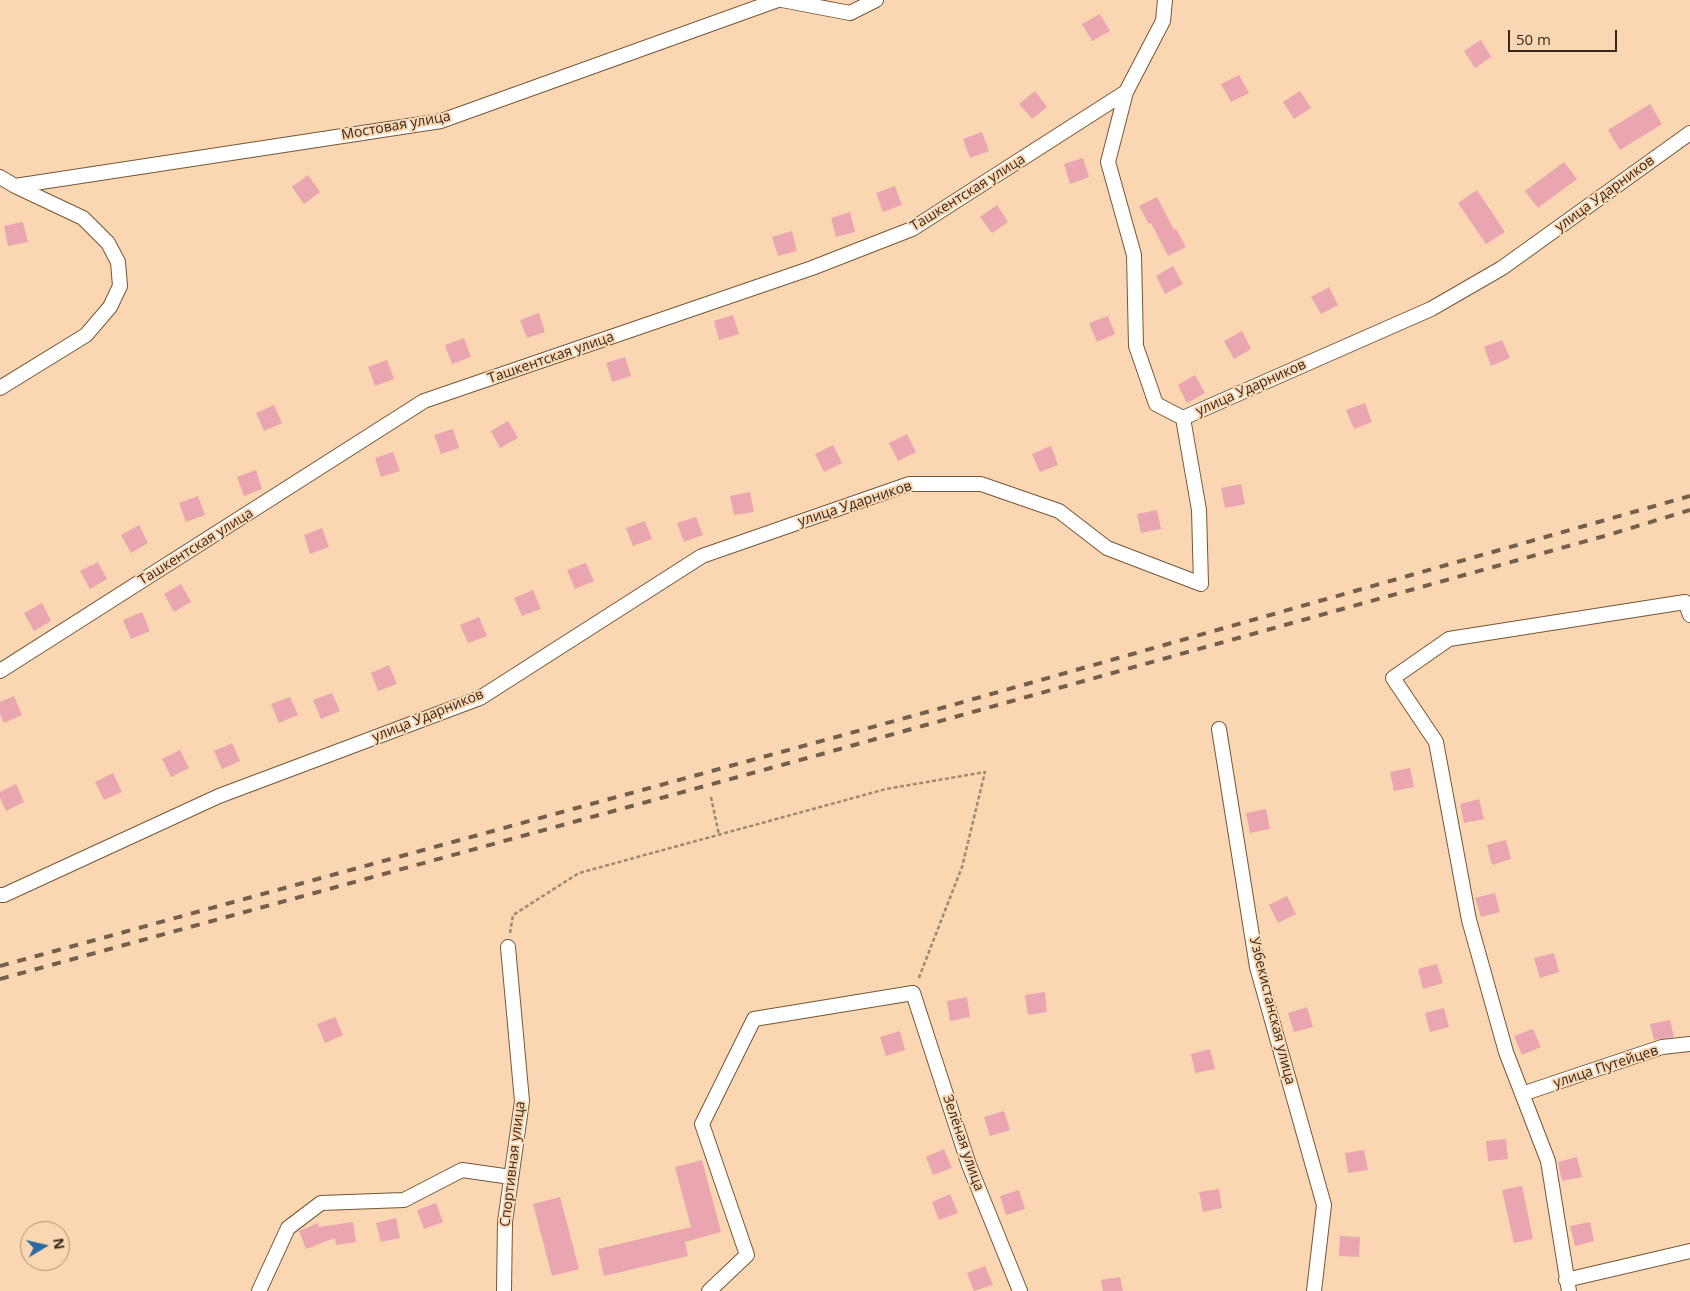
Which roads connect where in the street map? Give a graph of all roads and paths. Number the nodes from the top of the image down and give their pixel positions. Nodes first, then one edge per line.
1 (778, 0) edge
2 (782, 0) edge
3 (876, 0) edge
4 (1165, 0) edge
5 (1126, 92) junction
6 (1690, 133) edge
7 (0, 177) edge
8 (15, 186) junction
9 (0, 388) edge
10 (1183, 418) junction
11 (1690, 615) edge
12 (0, 672) edge
13 (1219, 730) dead end
14 (711, 797) dead end
15 (719, 835) junction
16 (0, 895) edge
17 (508, 947) joint
18 (913, 993) junction
19 (1690, 1044) edge
20 (1522, 1094) junction
21 (511, 1178) junction
22 (1690, 1251) edge
23 (1568, 1285) edge
24 (259, 1291) edge
25 (504, 1291) edge
26 (709, 1291) edge
27 (1020, 1291) edge
28 (1314, 1291) edge

1 - 8 street, Мостовая улица
2 - 3 street
4 - 5 street
5 - 10 street
5 - 12 street, Ташкентская улица
6 - 10 street, улица Ударников
7 - 8 street
8 - 9 street
10 - 16 street, улица Ударников
11 - 20 street
13 - 28 street, Узбекистанская улица
14 - 15 path
15 - 17 path
15 - 18 path
17 - 21 street, Спортивная улица
18 - 26 street
18 - 27 street, Зелёная улица
19 - 20 street, улица Путейцев
20 - 23 street
21 - 24 street
21 - 25 street, Спортивная улица
22 - 23 street

